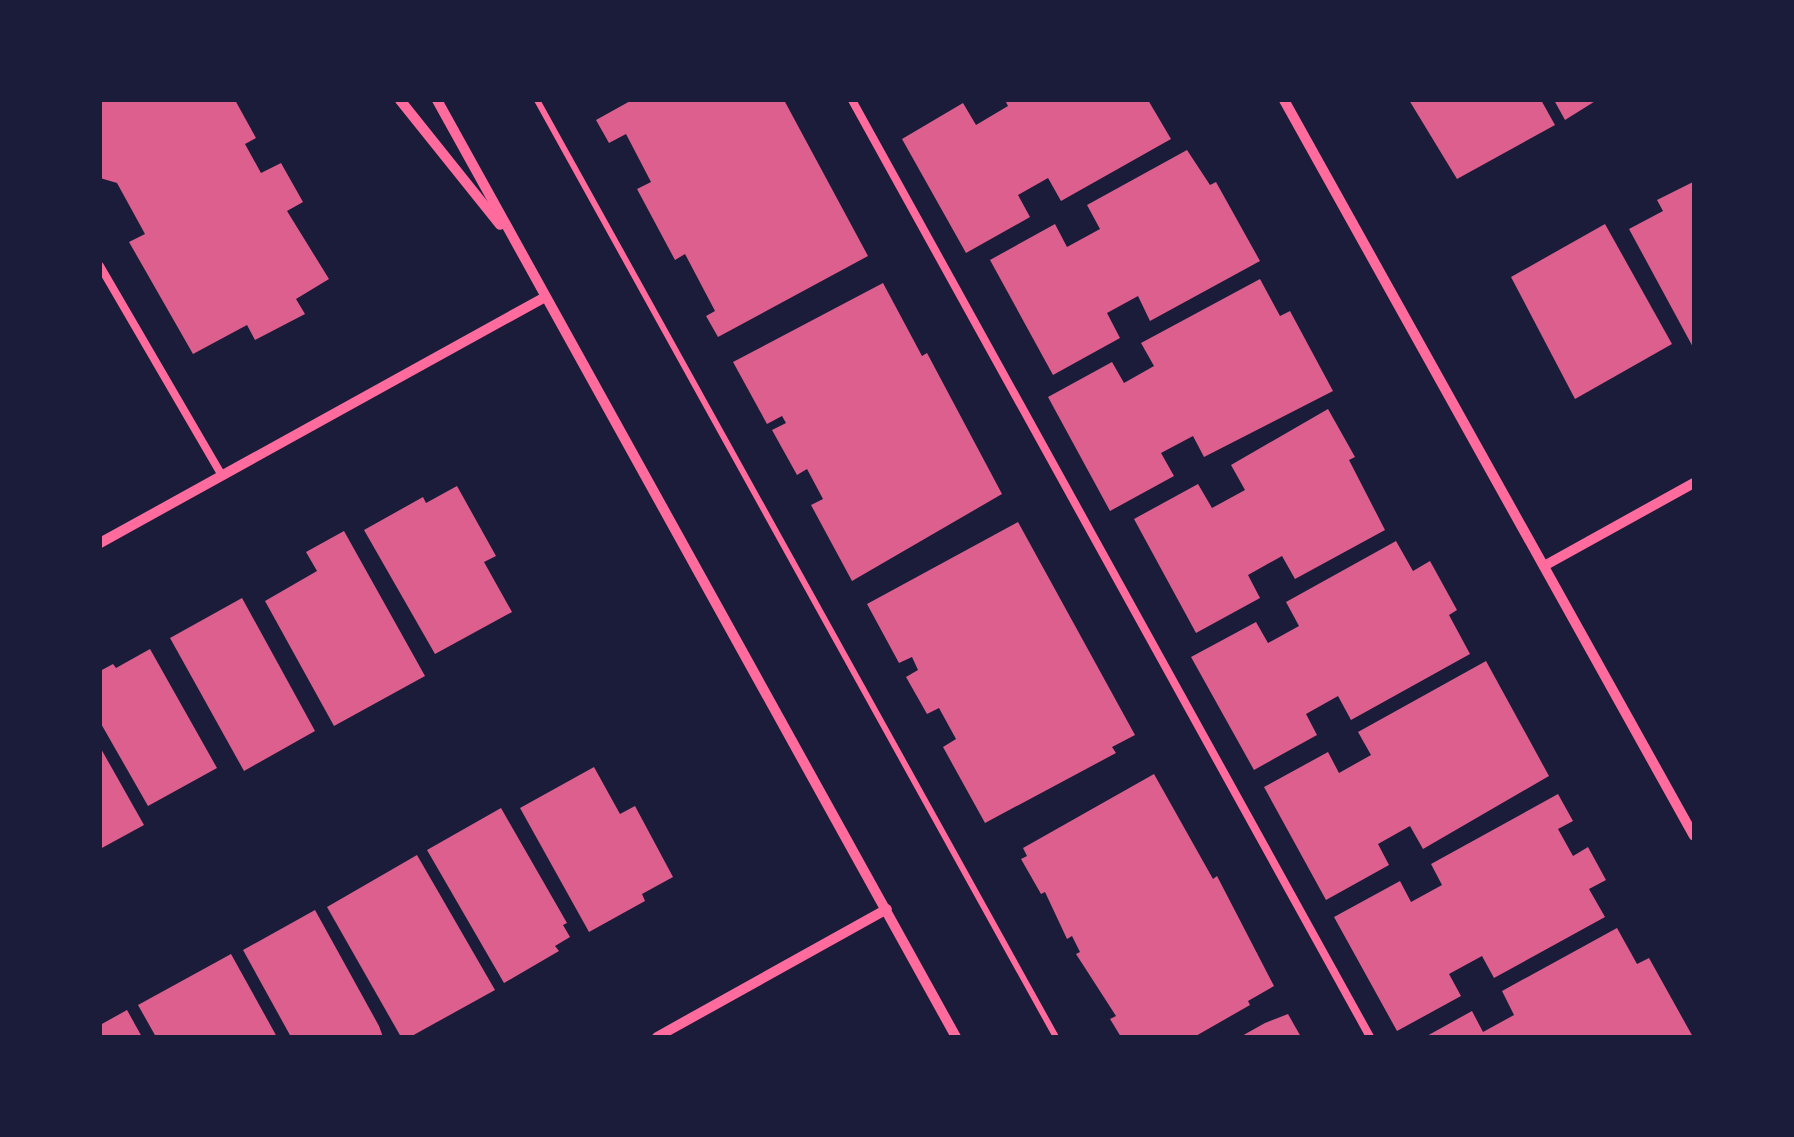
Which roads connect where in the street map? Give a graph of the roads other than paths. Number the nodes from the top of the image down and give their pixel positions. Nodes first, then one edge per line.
1 (400, 100) edge
2 (437, 100) edge
3 (852, 100) edge
4 (1284, 100) edge
5 (516, 245) junction
6 (100, 266) edge
7 (545, 297) junction
8 (222, 476) junction
9 (1694, 483) edge
10 (100, 544) edge
11 (1544, 566) junction
12 (1694, 836) edge
13 (887, 910) junction
14 (657, 1037) edge
15 (956, 1037) edge
16 (1370, 1037) edge

1 - 5 street
2 - 5 street
3 - 16 lane
4 - 11 street
5 - 7 street
6 - 8 lane
7 - 8 street
7 - 13 street
8 - 10 street
9 - 11 street
11 - 12 street
13 - 14 street
13 - 15 street

